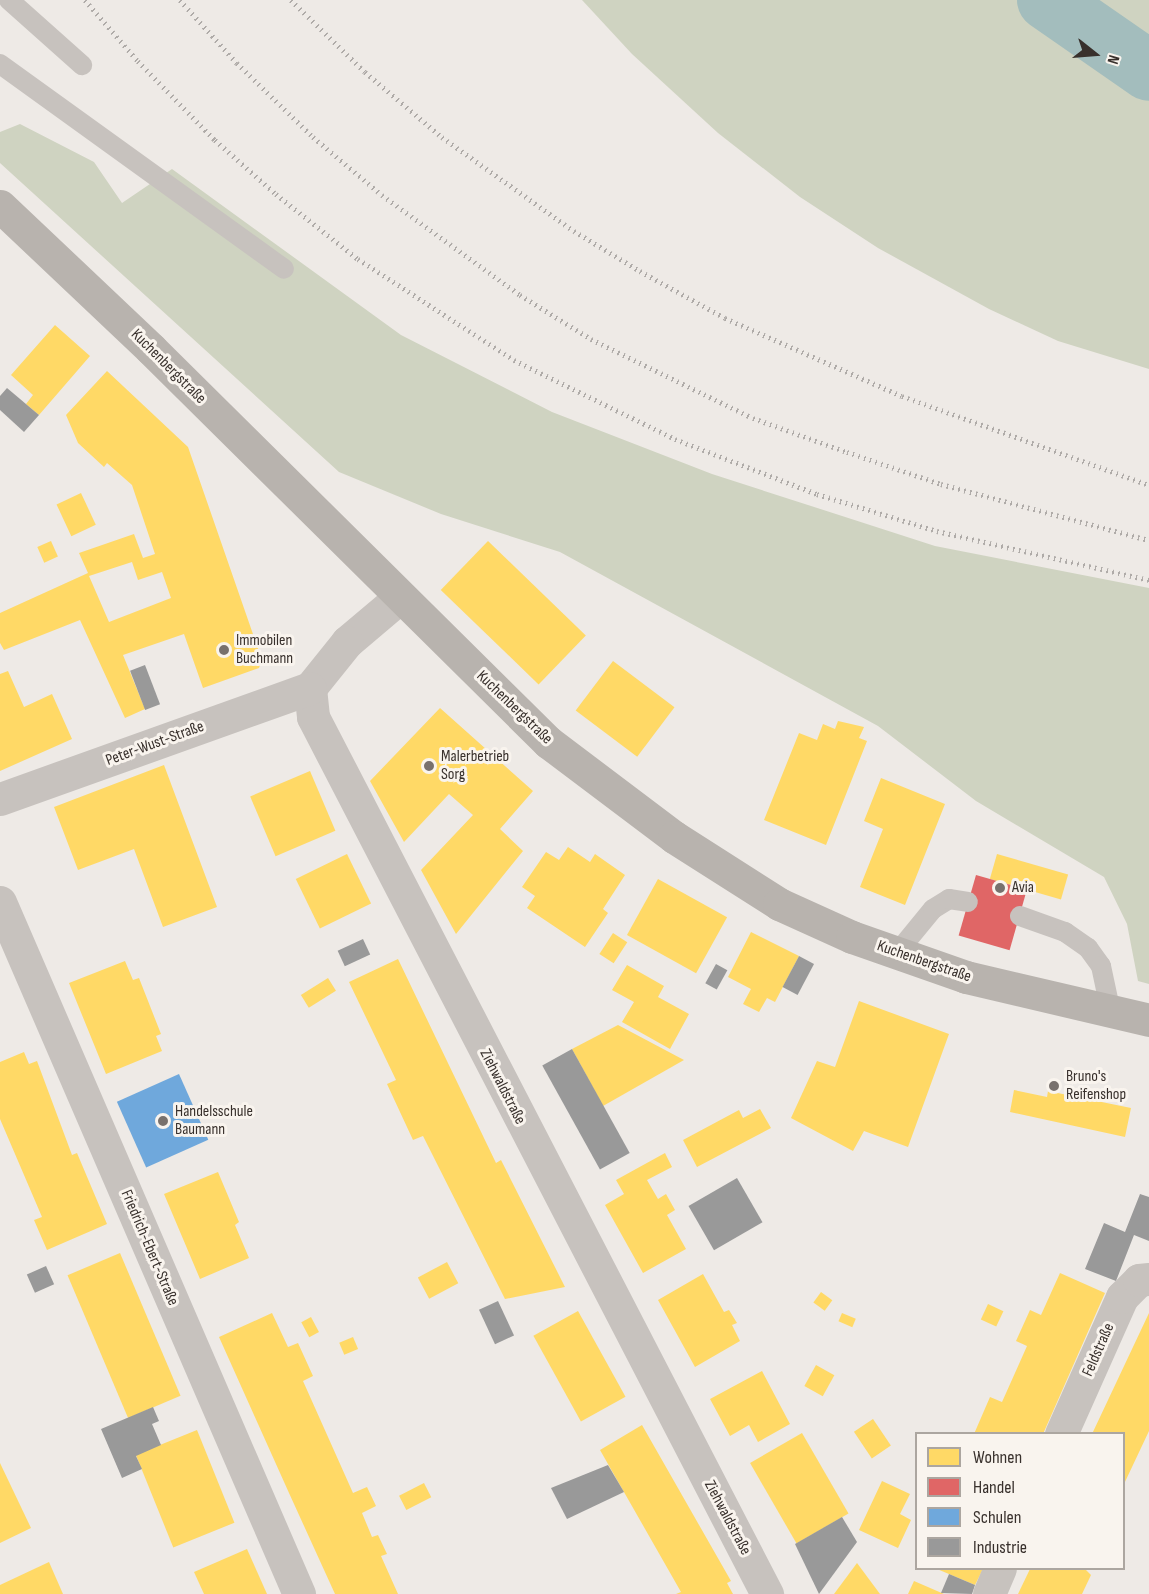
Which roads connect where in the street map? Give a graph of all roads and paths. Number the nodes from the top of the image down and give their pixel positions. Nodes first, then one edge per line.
1 (9, 0) edge
2 (0, 64) edge
3 (82, 65) dead end
4 (0, 206) edge
5 (284, 268) dead end
6 (399, 598) junction
7 (310, 688) junction
8 (0, 800) edge
9 (0, 902) edge
10 (968, 902) dead end
11 (1020, 916) dead end
12 (896, 954) junction
13 (1111, 1013) junction
14 (1149, 1020) edge
15 (1149, 1279) edge
16 (1062, 1432) edge
17 (1000, 1570) edge
18 (299, 1594) edge
19 (767, 1594) edge
20 (989, 1594) edge

1 - 3 lane
2 - 5 lane
4 - 6 main road, Kuchenbergstraße
6 - 7 street
6 - 12 main road, Kuchenbergstraße
7 - 8 street, Peter-Wust-Straße
7 - 19 street, Ziehwaldstraße
9 - 18 street, Friedrich-Ebert-Straße
10 - 12 lane
11 - 13 lane
12 - 13 main road, Kuchenbergstraße
13 - 14 main road, Kuchenbergstraße
15 - 16 street, Feldstraße
17 - 20 street

